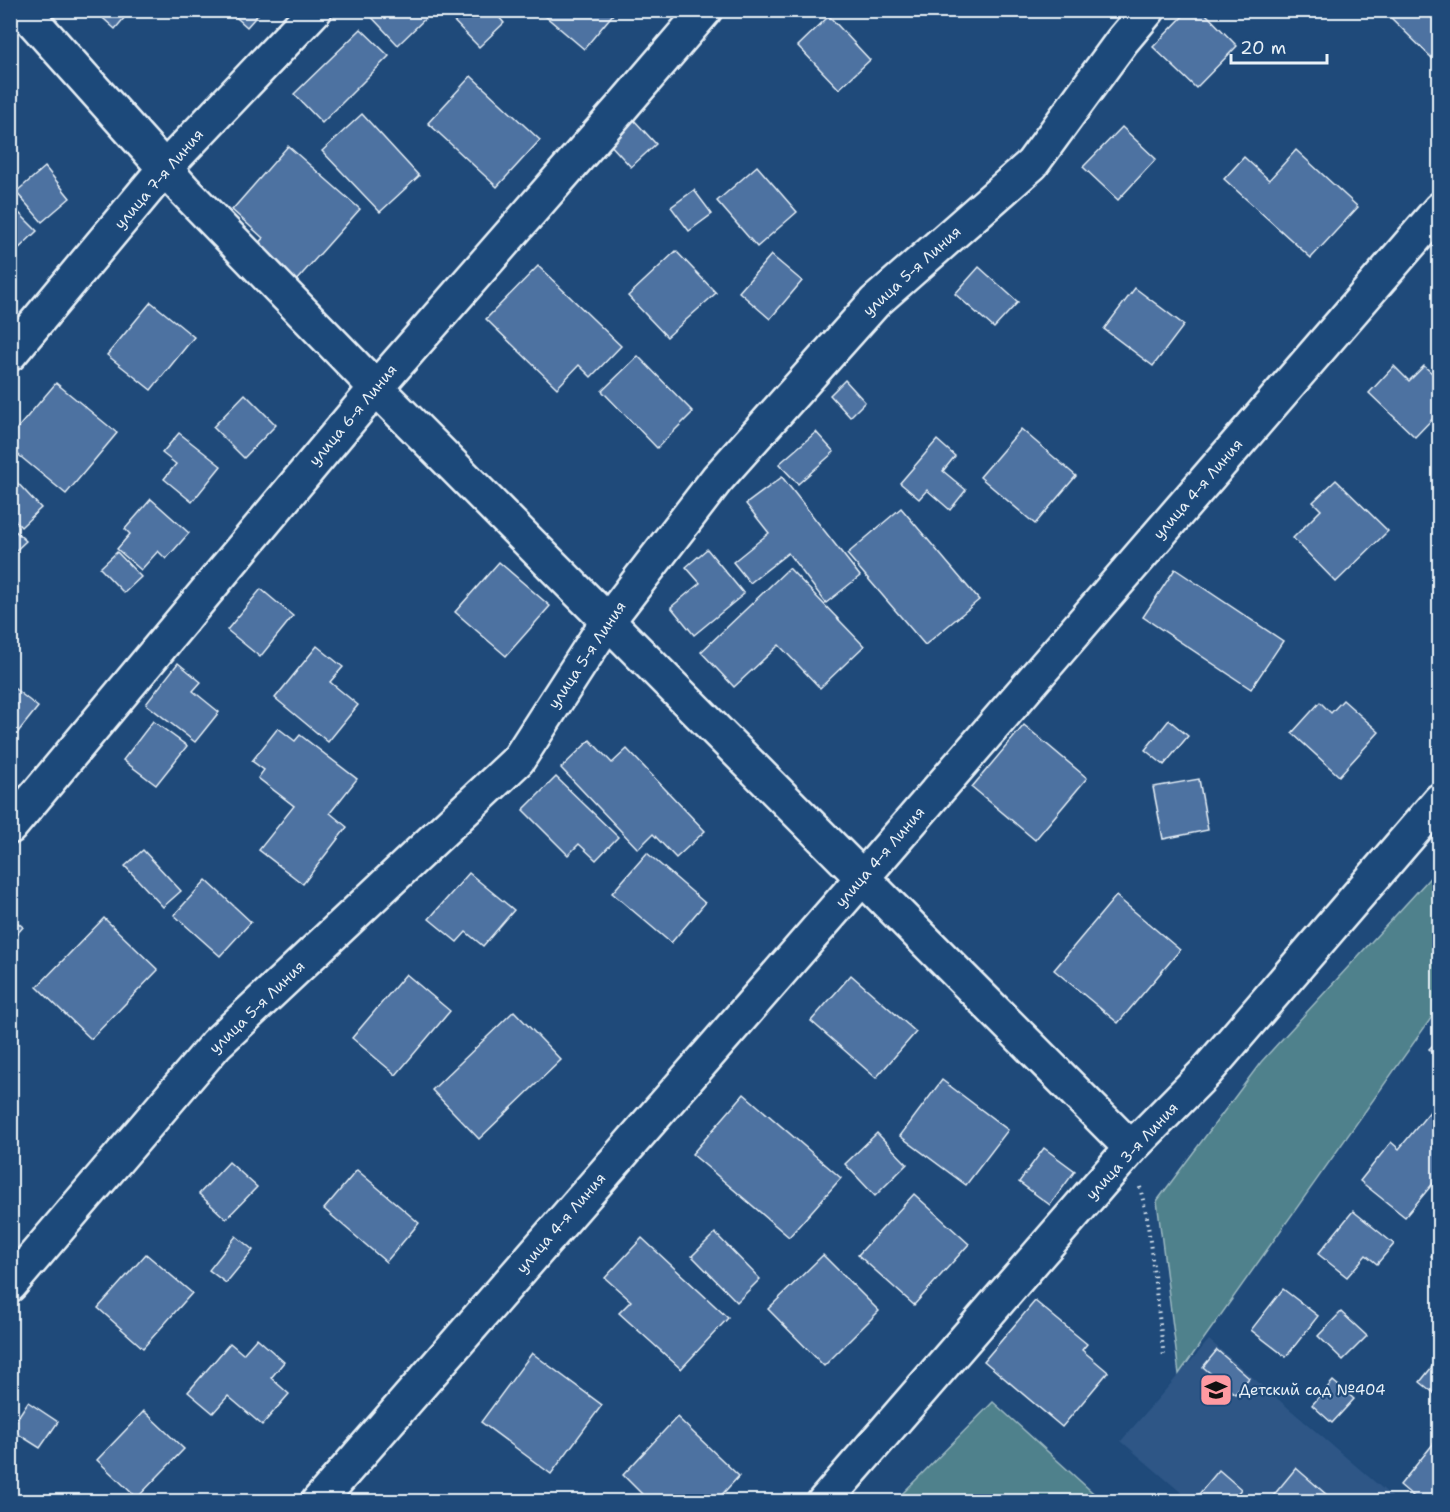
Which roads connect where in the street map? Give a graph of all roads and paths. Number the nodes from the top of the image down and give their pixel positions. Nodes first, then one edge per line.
1 (23, 10) edge
2 (315, 10) edge
3 (705, 10) edge
4 (1148, 10) edge
5 (164, 169) junction
6 (1440, 209) edge
7 (10, 354) edge
8 (375, 388) junction
9 (607, 622) junction
10 (1440, 800) edge
11 (10, 826) edge
12 (863, 877) junction
13 (1131, 1148) junction
14 (10, 1285) edge
15 (1164, 1357) dead end
16 (318, 1502) edge
17 (824, 1502) edge

1 - 5 street
2 - 5 street, улица 7-я Линия
3 - 8 street, улица 6-я Линия
4 - 9 street, улица 5-я Линия
5 - 7 street, улица 7-я Линия
5 - 8 street
6 - 12 street, улица 4-я Линия
8 - 9 street
8 - 11 street, улица 6-я Линия
9 - 12 street
9 - 14 street, улица 5-я Линия
10 - 13 street, улица 3-я Линия
12 - 13 street
12 - 16 street, улица 4-я Линия
13 - 15 path
13 - 17 street, улица 3-я Линия

